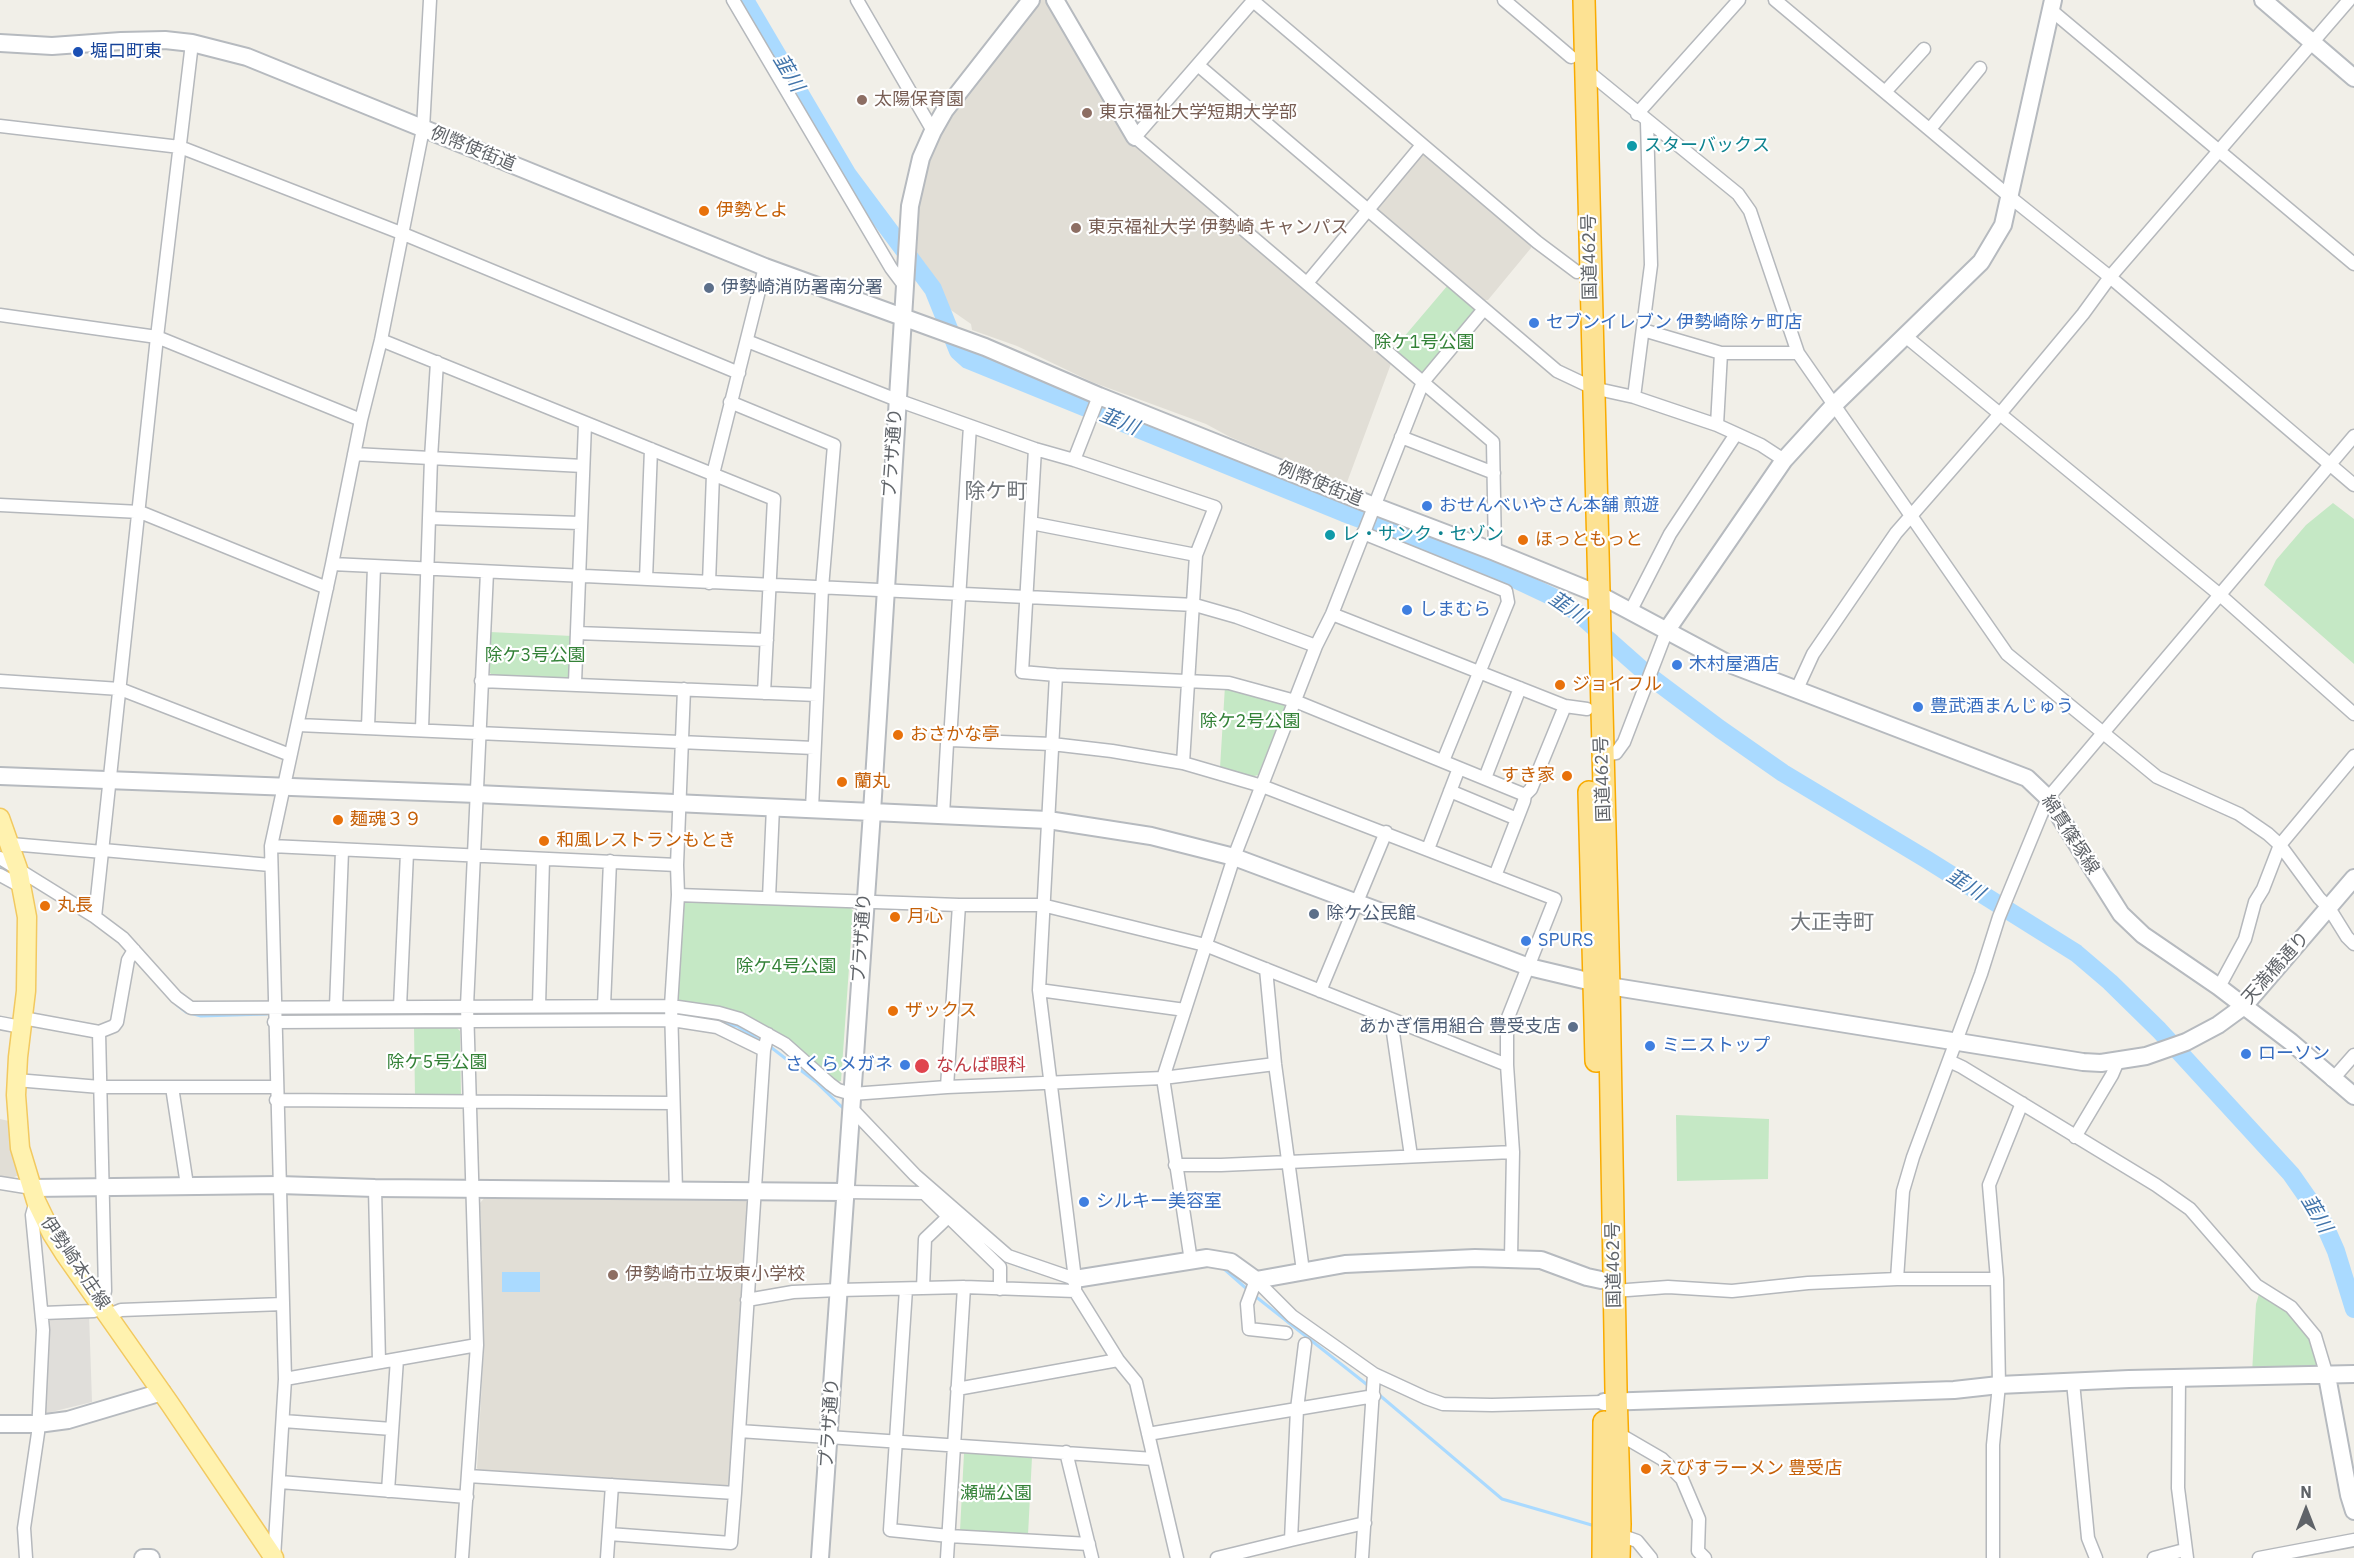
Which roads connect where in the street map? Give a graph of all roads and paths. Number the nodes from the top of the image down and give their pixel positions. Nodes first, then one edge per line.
1 (430, 0) edge
2 (733, 0) edge
3 (857, 0) edge
4 (1030, 0) edge
5 (1055, 0) edge
6 (1504, 0) edge
7 (1570, 0) edge
8 (1584, 0) edge
9 (1739, 0) edge
10 (1776, 0) edge
11 (2263, 0) edge
12 (2349, 0) edge
13 (1253, 1) edge
14 (2052, 5) edge
15 (2313, 42) junction
16 (0, 43) edge
17 (192, 43) junction
18 (1924, 49) dead end
19 (1579, 64) junction
20 (1199, 66) junction
21 (1980, 68) dead end
22 (2354, 78) edge
23 (1885, 92) junction
24 (1642, 118) junction
25 (0, 126) edge
26 (423, 129) junction
27 (1930, 129) junction
28 (933, 131) junction
29 (1136, 137) junction
30 (1422, 145) junction
31 (180, 147) junction
32 (2219, 152) junction
33 (2010, 197) junction
34 (1368, 211) junction
35 (401, 233) junction
36 (2354, 264) edge
37 (765, 267) junction
38 (1577, 272) junction
39 (2110, 277) junction
40 (1307, 283) junction
41 (906, 288) junction
42 (1484, 309) junction
43 (0, 315) edge
44 (903, 319) junction
45 (1643, 330) junction
46 (1904, 335) junction
47 (157, 337) junction
48 (381, 340) junction
49 (747, 341) junction
50 (1721, 353) junction
51 (1798, 353) junction
52 (437, 362) junction
53 (739, 372) junction
54 (1424, 382) junction
55 (1586, 384) junction
56 (1099, 396) junction
57 (1634, 397) junction
58 (897, 400) junction
59 (730, 402) junction
60 (1835, 404) junction
61 (1999, 415) junction
62 (361, 420) junction
63 (585, 424) junction
64 (1717, 425) junction
65 (970, 426) junction
66 (1736, 434) junction
67 (2354, 436) edge
68 (1401, 437) junction
69 (651, 449) junction
70 (1035, 449) junction
71 (354, 454) junction
72 (431, 458) junction
73 (1074, 460) junction
74 (1785, 460) junction
75 (2329, 464) junction
76 (583, 465) junction
77 (1494, 473) junction
78 (713, 474) junction
79 (2354, 485) edge
80 (0, 505) edge
81 (1374, 506) junction
82 (140, 513) junction
83 (1910, 517) junction
84 (429, 518) junction
85 (580, 523) junction
86 (1031, 523) junction
87 (1363, 533) junction
88 (1495, 552) junction
89 (1196, 555) junction
90 (332, 564) junction
91 (374, 567) junction
92 (428, 567) junction
93 (487, 572) junction
94 (578, 576) junction
95 (646, 579) junction
96 (709, 583) junction
97 (770, 584) junction
98 (327, 588) junction
99 (822, 588) junction
100 (885, 590) junction
101 (960, 592) junction
102 (1592, 592) junction
103 (2220, 595) junction
104 (1027, 597) junction
105 (1195, 605) junction
106 (1630, 610) junction
107 (1332, 614) junction
108 (1667, 630) junction
109 (1593, 631) junction
110 (577, 633) junction
111 (767, 640) junction
112 (1316, 646) junction
113 (1478, 672) junction
114 (1056, 675) junction
115 (0, 681) edge
116 (481, 681) junction
117 (1189, 681) junction
118 (575, 683) junction
119 (1520, 688) junction
120 (120, 689) junction
121 (684, 689) junction
122 (1796, 691) junction
123 (764, 693) junction
124 (817, 695) junction
125 (1295, 701) junction
126 (1565, 706) junction
127 (1587, 709) junction
128 (2354, 714) edge
129 (298, 725) junction
130 (369, 727) junction
131 (422, 729) junction
132 (2104, 733) junction
133 (478, 734) junction
134 (950, 740) junction
135 (682, 742) junction
136 (1052, 744) junction
137 (814, 748) junction
138 (290, 754) junction
139 (1602, 755) junction
140 (2354, 756) edge
141 (1443, 761) junction
142 (1183, 763) junction
143 (1459, 768) junction
144 (0, 776) edge
145 (1485, 778) junction
146 (110, 780) junction
147 (1262, 786) junction
148 (283, 787) junction
149 (1450, 791) junction
150 (477, 794) junction
151 (1525, 795) junction
152 (2048, 798) junction
153 (679, 804) junction
154 (773, 807) junction
155 (812, 809) junction
156 (872, 812) junction
157 (943, 815) junction
158 (0, 818) edge
159 (1517, 819) junction
160 (1048, 820) junction
161 (1386, 832) junction
162 (2280, 845) junction
163 (271, 846) junction
164 (1428, 849) junction
165 (5, 851) edge
166 (103, 851) junction
167 (342, 851) junction
168 (407, 853) junction
169 (474, 855) junction
170 (1234, 857) junction
171 (543, 859) junction
172 (610, 861) junction
173 (270, 865) junction
174 (677, 865) junction
175 (0, 875) edge
176 (1495, 876) junction
177 (20, 878) junction
178 (2354, 878) edge
179 (678, 895) junction
180 (769, 898) junction
181 (864, 902) junction
182 (1357, 903) junction
183 (959, 905) junction
184 (1042, 905) junction
185 (2329, 908) junction
186 (95, 917) junction
187 (2354, 944) edge
188 (1205, 945) junction
189 (134, 950) junction
190 (1529, 967) junction
191 (1266, 969) junction
192 (1601, 983) junction
193 (2219, 987) junction
194 (1039, 990) junction
195 (1320, 991) junction
196 (539, 1005) junction
197 (2244, 1005) junction
198 (467, 1006) junction
199 (604, 1006) junction
200 (671, 1006) junction
201 (274, 1007) junction
202 (336, 1007) junction
203 (400, 1007) junction
204 (1185, 1010) junction
205 (1391, 1019) junction
206 (672, 1020) junction
207 (468, 1021) junction
208 (22, 1022) junction
209 (274, 1022) junction
210 (0, 1023) edge
211 (99, 1032) junction
212 (768, 1034) junction
213 (1956, 1043) junction
214 (764, 1050) junction
215 (2354, 1055) edge
216 (1949, 1061) junction
217 (2118, 1061) junction
218 (1275, 1064) junction
219 (1507, 1065) junction
220 (1163, 1078) junction
221 (16, 1080) junction
222 (2332, 1080) junction
223 (1049, 1083) junction
224 (100, 1087) junction
225 (172, 1087) junction
226 (276, 1087) junction
227 (947, 1087) junction
228 (2354, 1096) edge
229 (276, 1100) junction
230 (851, 1101) junction
231 (470, 1102) junction
232 (673, 1103) junction
233 (2022, 1103) junction
234 (2075, 1137) junction
235 (1513, 1152) junction
236 (1411, 1156) junction
237 (1288, 1162) junction
238 (1175, 1165) junction
239 (0, 1183) edge
240 (187, 1185) junction
241 (279, 1185) junction
242 (103, 1187) junction
243 (375, 1188) junction
244 (473, 1189) junction
245 (676, 1191) junction
246 (754, 1192) junction
247 (845, 1192) junction
248 (34, 1195) junction
249 (948, 1217) junction
250 (1511, 1258) junction
251 (1191, 1261) junction
252 (1303, 1271) junction
253 (1897, 1279) junction
254 (1996, 1279) junction
255 (1256, 1280) junction
256 (1075, 1285) junction
257 (1608, 1285) junction
258 (964, 1287) junction
259 (923, 1288) junction
260 (906, 1289) junction
261 (1000, 1289) junction
262 (839, 1290) junction
263 (747, 1300) junction
264 (283, 1304) junction
265 (106, 1310) junction
266 (43, 1313) junction
267 (1286, 1333) dead end
268 (477, 1344) junction
269 (1305, 1344) dead end
270 (397, 1359) junction
271 (1118, 1360) junction
272 (379, 1362) junction
273 (1374, 1374) junction
274 (2354, 1374) edge
275 (2327, 1376) junction
276 (285, 1379) junction
277 (2179, 1379) junction
278 (2073, 1382) junction
279 (1999, 1385) junction
280 (957, 1389) junction
281 (162, 1392) junction
282 (1374, 1396) junction
283 (1610, 1402) junction
284 (1298, 1409) junction
285 (283, 1421) junction
286 (0, 1424) edge
287 (38, 1424) junction
288 (392, 1429) junction
289 (739, 1431) junction
290 (1148, 1434) junction
291 (1618, 1434) junction
292 (829, 1438) junction
293 (896, 1442) junction
294 (954, 1446) junction
295 (1066, 1452) junction
296 (1154, 1460) junction
297 (468, 1476) junction
298 (280, 1482) junction
299 (612, 1485) junction
300 (388, 1491) junction
301 (735, 1493) junction
302 (466, 1497) junction
303 (2354, 1511) edge
304 (1365, 1523) junction
305 (609, 1534) junction
306 (1620, 1535) junction
307 (949, 1536) junction
308 (1291, 1540) junction
309 (2354, 1540) edge
310 (1089, 1544) junction
311 (2185, 1554) edge
312 (1700, 1556) edge
313 (26, 1558) edge
314 (143, 1558) edge
315 (151, 1558) edge
316 (274, 1558) edge
317 (462, 1558) edge
318 (607, 1558) edge
319 (820, 1558) edge
320 (947, 1558) edge
321 (1092, 1558) edge
322 (1177, 1558) edge
323 (1217, 1558) edge
324 (1362, 1558) edge
325 (1603, 1558) edge
326 (1618, 1558) edge
327 (1651, 1558) edge
328 (1993, 1558) edge
329 (2095, 1558) edge
330 (2154, 1558) edge
331 (2259, 1558) edge

1 - 26 street
2 - 41 street
3 - 28 street
4 - 28 street, プラザ通り
5 - 29 street
6 - 19 street
7 - 19 highway, 国道462号
8 - 19 highway, 国道462号
9 - 24 street
10 - 23 street
11 - 15 street
12 - 15 street
13 - 20 street
13 - 30 street
14 - 32 street
14 - 33 street
15 - 22 street
15 - 32 street
16 - 17 street, 例幣使街道
17 - 26 street, 例幣使街道
17 - 31 street
18 - 23 street
19 - 24 street
19 - 38 highway, 国道462号
19 - 55 highway, 国道462号
20 - 29 street
20 - 34 street
21 - 27 street
23 - 27 street
24 - 45 street
24 - 51 street
25 - 31 street
26 - 35 street
26 - 37 street, 例幣使街道
27 - 33 street
28 - 41 street, プラザ通り
29 - 40 street
30 - 34 street
30 - 38 street
31 - 35 street
31 - 47 street
32 - 36 street
32 - 39 street
33 - 39 street
33 - 46 street
34 - 40 street
34 - 42 street
35 - 48 street
35 - 53 street
37 - 44 street, 例幣使街道
37 - 49 street
38 - 55 highway, 国道462号
39 - 61 street
39 - 75 street
40 - 54 street
41 - 44 street, プラザ通り
42 - 54 street
42 - 55 street
43 - 47 street
44 - 56 street, 例幣使街道
44 - 58 street, プラザ通り
45 - 50 street
45 - 57 street
46 - 60 street
46 - 61 street
47 - 62 street
47 - 82 street
48 - 52 street
48 - 62 street
49 - 53 street
49 - 58 street
50 - 51 street
50 - 64 street
51 - 60 street
52 - 63 street
52 - 72 street
53 - 59 street
54 - 68 street
54 - 77 street
55 - 57 street
55 - 102 highway, 国道462号
56 - 73 street
56 - 81 street, 例幣使街道
57 - 64 street
58 - 65 street
58 - 100 street, プラザ通り
59 - 78 street
59 - 99 street
60 - 74 street
60 - 83 street
61 - 83 street
61 - 103 street
62 - 71 street
63 - 69 street
63 - 76 street
64 - 66 street
65 - 70 street
65 - 101 street
66 - 74 street
66 - 106 street
67 - 75 street
68 - 77 street
68 - 81 street
69 - 78 street
69 - 95 street
70 - 73 street
70 - 86 street
71 - 72 street
71 - 90 street
72 - 76 street
72 - 84 street
73 - 89 street
74 - 108 street
75 - 79 street
75 - 103 street
76 - 85 street
77 - 88 street
78 - 96 street
78 - 97 street
80 - 82 street
81 - 87 street
81 - 88 street, 例幣使街道
82 - 98 street
82 - 120 street
83 - 122 street
83 - 132 street
84 - 85 street
84 - 92 street
85 - 94 street
86 - 89 street
86 - 104 street
87 - 107 street
87 - 113 street
88 - 102 street, 例幣使街道
89 - 105 street
90 - 91 street
90 - 98 street
91 - 92 street
91 - 130 street
92 - 93 street
92 - 131 street
93 - 94 street
93 - 116 street
94 - 95 street
94 - 110 street
95 - 96 street
96 - 97 street
97 - 99 street
97 - 111 street
98 - 129 street
99 - 100 street
99 - 124 street
100 - 101 street
100 - 156 street, プラザ通り
101 - 104 street
101 - 134 street
102 - 106 street, 例幣使街道
102 - 109 highway, 国道462号
103 - 128 street
103 - 132 street
104 - 105 street
104 - 114 street
105 - 112 street
105 - 117 street
106 - 108 street, 例幣使街道
107 - 112 street
107 - 113 street
108 - 122 street, 綿貫篠塚線
108 - 139 street
109 - 127 highway, 国道462号
109 - 139 highway, 国道462号
110 - 111 street
110 - 118 street
111 - 123 street
112 - 125 street
113 - 119 street
113 - 141 street
114 - 117 street
114 - 136 street
115 - 120 street
116 - 118 street
116 - 133 street
117 - 125 street
117 - 142 street
118 - 121 street
119 - 126 street
119 - 145 street
120 - 138 street
120 - 146 street
121 - 123 street
121 - 135 street
122 - 152 street, 綿貫篠塚線
123 - 124 street
124 - 137 street
125 - 141 street
125 - 147 street
126 - 127 street
126 - 151 street
127 - 192 highway, 国道462号
129 - 130 street
129 - 138 street
130 - 131 street
131 - 133 street
132 - 152 street
132 - 162 street
133 - 135 street
133 - 150 street
134 - 136 street
134 - 157 street
135 - 137 street
135 - 153 street
136 - 142 street
136 - 160 street
137 - 155 street
138 - 148 street
139 - 192 highway, 国道462号
140 - 162 street
141 - 143 street
142 - 147 street
143 - 145 street
143 - 149 street
144 - 146 street, 天満橋通り
145 - 151 street
146 - 148 street, 天満橋通り
146 - 166 street
147 - 161 street
147 - 170 street
148 - 150 street, 天満橋通り
148 - 163 street
149 - 159 street
149 - 164 street
150 - 153 street, 天満橋通り
150 - 169 street
151 - 159 street
152 - 193 street, 綿貫篠塚線
152 - 213 street
153 - 154 street, 天満橋通り
153 - 174 street
154 - 155 street, 天満橋通り
154 - 180 street
155 - 156 street, 天満橋通り
156 - 157 street, 天満橋通り
156 - 181 street, プラザ通り
157 - 160 street, 天満橋通り
158 - 165 main road, 伊勢崎本庄線
159 - 176 street
160 - 170 street, 天満橋通り
160 - 184 street
161 - 164 street
161 - 182 street
162 - 185 street
162 - 193 street
163 - 167 street
163 - 173 street
164 - 176 street
165 - 166 street
165 - 177 main road, 伊勢崎本庄線
166 - 173 street
166 - 186 street
167 - 168 street
167 - 202 street
168 - 169 street
168 - 203 street
169 - 171 street
169 - 198 street
170 - 182 street, 天満橋通り
170 - 188 street
171 - 172 street
171 - 196 street
172 - 174 street
172 - 199 street
173 - 201 street
174 - 179 street
175 - 177 street
176 - 190 street
177 - 186 street
177 - 208 main road, 伊勢崎本庄線
178 - 185 street, 天満橋通り
179 - 180 street
179 - 200 street
180 - 181 street
181 - 183 street
181 - 230 street, プラザ通り
182 - 190 street, 天満橋通り
182 - 195 street
183 - 184 street
183 - 227 street
184 - 188 street
184 - 194 street
185 - 187 street
185 - 197 street, 天満橋通り
186 - 189 street
188 - 191 street
188 - 204 street
189 - 201 street
189 - 211 street
190 - 192 street, 天満橋通り
190 - 219 street
191 - 195 street
191 - 218 street
192 - 213 street, 天満橋通り
192 - 257 highway, 国道462号
193 - 197 street, 綿貫篠塚線
194 - 204 street
194 - 223 street
195 - 205 street
196 - 198 street
196 - 199 street
197 - 217 street, 天満橋通り
197 - 222 street, 綿貫篠塚線
198 - 203 street
198 - 207 street
199 - 200 street
200 - 206 street
200 - 212 street
201 - 202 street
201 - 209 street
202 - 203 street
204 - 220 street
205 - 219 street
205 - 236 street
206 - 207 street
206 - 214 street
206 - 232 street
207 - 209 street
207 - 231 street
208 - 210 street
208 - 211 street
208 - 221 main road, 伊勢崎本庄線
209 - 226 street
211 - 224 street
212 - 214 street
212 - 230 street
213 - 216 street
213 - 217 street, 天満橋通り
214 - 246 street
215 - 222 street
216 - 233 street
216 - 253 street
217 - 234 street
218 - 220 street
218 - 237 street
219 - 235 street
220 - 223 street
220 - 238 street
221 - 224 street
221 - 248 main road, 伊勢崎本庄線
222 - 228 street, 綿貫篠塚線
223 - 227 street
223 - 256 street
224 - 225 street
224 - 242 street
225 - 226 street
225 - 240 street
226 - 229 street
227 - 230 street
229 - 231 street
229 - 241 street
230 - 247 street, プラザ通り
230 - 256 street
231 - 232 street
231 - 244 street
232 - 245 street
233 - 234 street
233 - 254 street
234 - 275 street
235 - 236 street
235 - 250 street
236 - 237 street
237 - 238 street
237 - 252 street
238 - 251 street
239 - 248 street
240 - 241 street
240 - 242 street
241 - 243 street
241 - 264 street
242 - 248 street
242 - 265 street
243 - 244 street
243 - 272 street
244 - 245 street
244 - 268 street
245 - 246 street
246 - 247 street
246 - 263 street
247 - 249 street
247 - 262 street, プラザ通り
248 - 265 main road, 伊勢崎本庄線
248 - 266 street
249 - 259 street
249 - 261 street
250 - 252 street
250 - 257 street
251 - 255 street
251 - 256 street
252 - 255 street
253 - 254 street
253 - 257 street
254 - 279 street
255 - 267 street
255 - 273 street
256 - 261 street
256 - 271 street
257 - 283 highway, 国道462号
258 - 259 street
258 - 261 street
258 - 280 street
259 - 260 street
260 - 262 street
260 - 293 street
262 - 263 street
262 - 292 street, プラザ通り
263 - 289 street
264 - 265 street
264 - 276 street
265 - 266 street
265 - 281 main road, 伊勢崎本庄線
266 - 287 street
268 - 270 street
268 - 297 street
269 - 284 street
270 - 272 street
270 - 288 street
271 - 280 street
271 - 290 street
272 - 276 street
273 - 282 street
273 - 283 street
274 - 275 street
275 - 277 street
275 - 303 street
276 - 285 street
277 - 278 street
277 - 311 street
278 - 279 street
278 - 329 street
279 - 283 street
279 - 328 street
280 - 294 street
281 - 287 street
281 - 316 main road, 伊勢崎本庄線
282 - 284 street
282 - 304 street
283 - 291 highway, 国道462号
283 - 325 highway, 国道462号
284 - 290 street
284 - 308 street
285 - 288 street
285 - 298 street
286 - 287 street
287 - 313 street
288 - 300 street
289 - 292 street
289 - 301 street
290 - 296 street
291 - 306 highway, 国道462号
291 - 312 street
292 - 293 street
292 - 319 street, プラザ通り
293 - 294 street
293 - 307 street
294 - 295 street
294 - 307 street
295 - 296 street
295 - 310 street
296 - 322 street
297 - 299 street
297 - 302 street
298 - 300 street
298 - 316 street
299 - 301 street
299 - 305 street
300 - 302 street
301 - 305 street
302 - 317 street
304 - 308 street
304 - 324 street
305 - 318 street
306 - 326 highway, 国道462号
306 - 327 street
307 - 310 street
307 - 320 street
308 - 323 street
309 - 331 street
310 - 321 street
311 - 330 street
314 - 315 street

